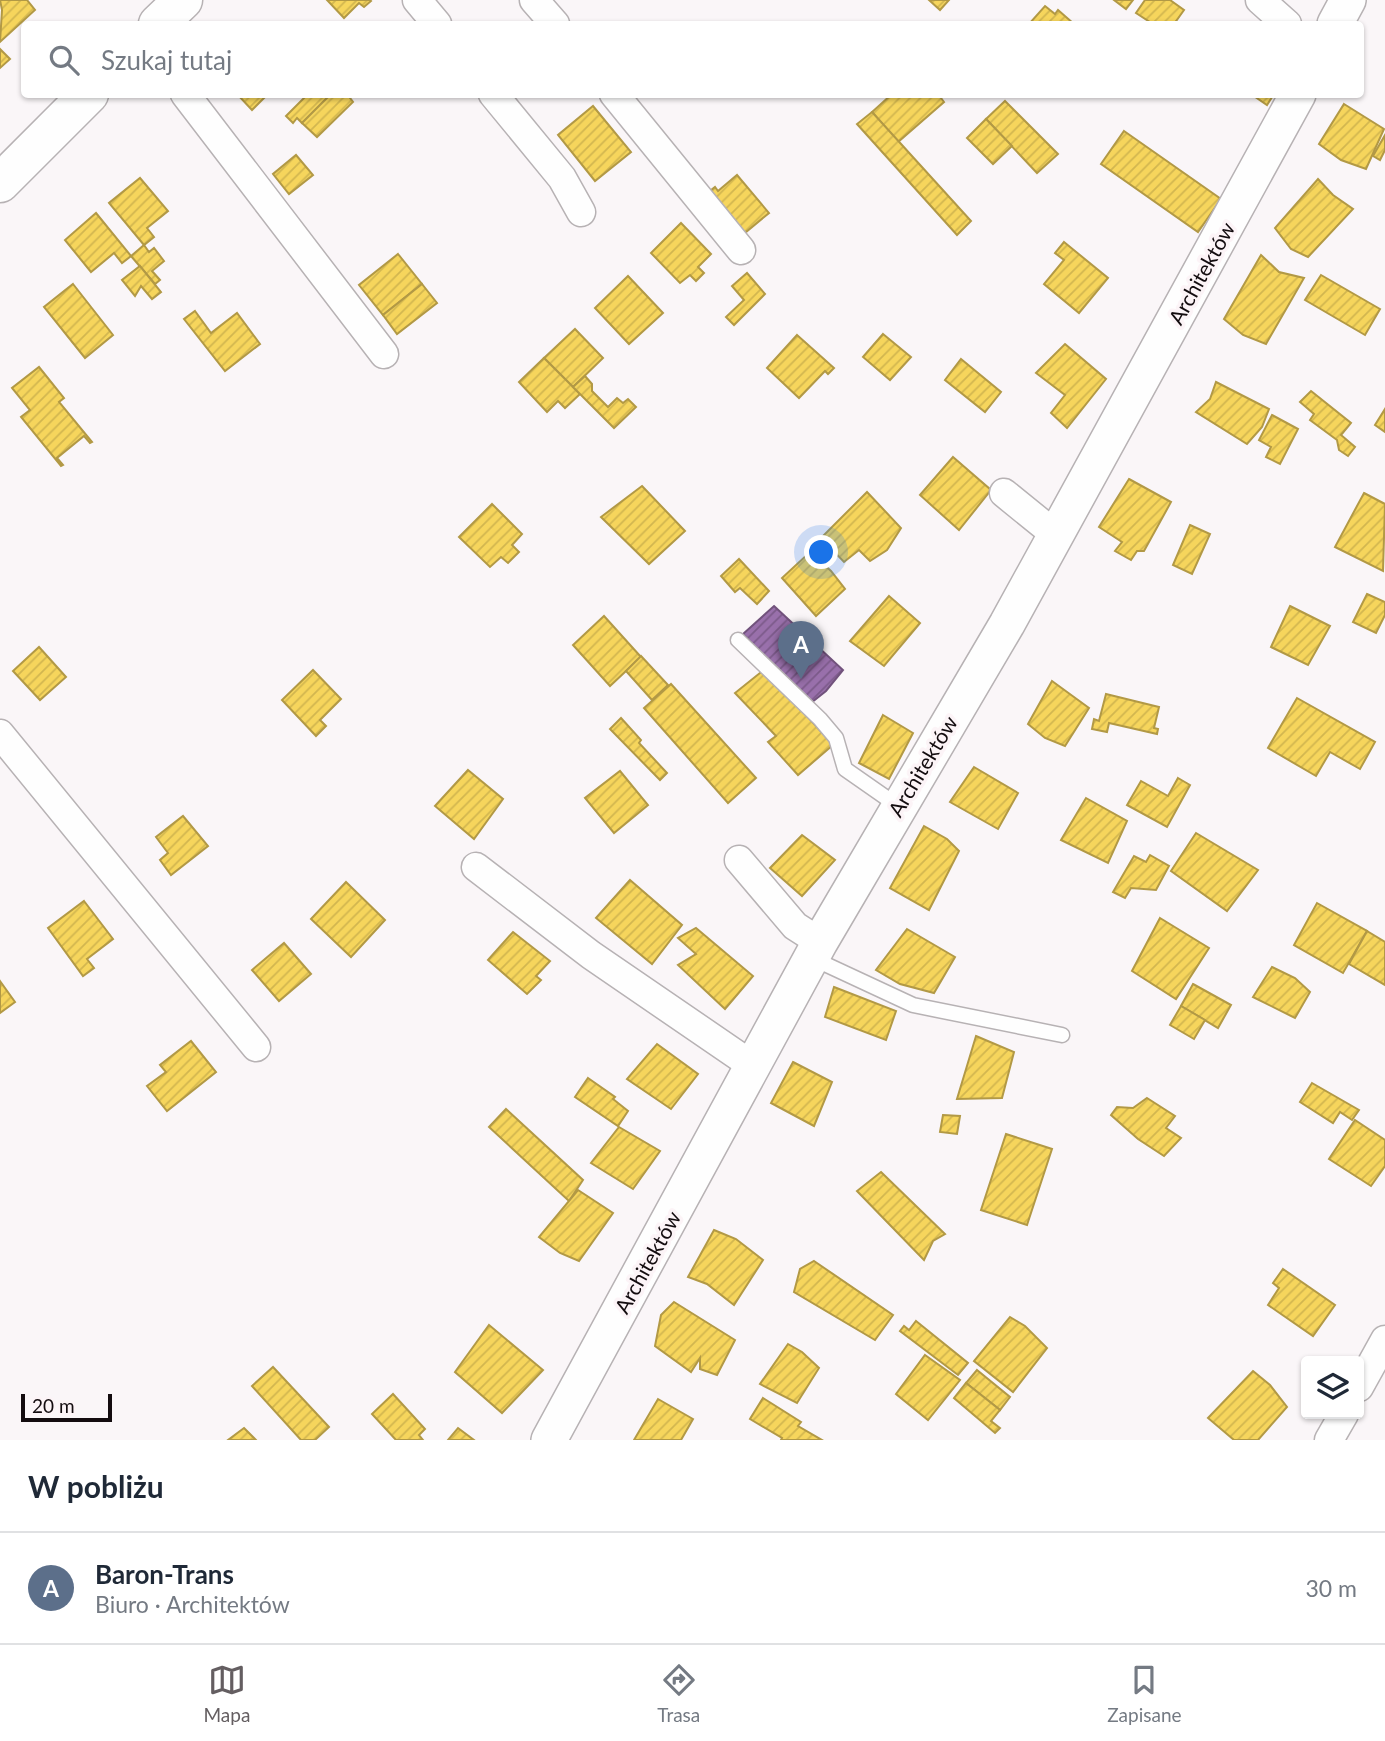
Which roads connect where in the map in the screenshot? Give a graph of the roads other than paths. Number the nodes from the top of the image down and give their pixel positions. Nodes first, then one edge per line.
1 (183, 0) edge
2 (417, 0) edge
3 (534, 0) edge
4 (1260, 0) edge
5 (1348, 0) edge
6 (162, 21) edge
7 (434, 21) edge
8 (552, 21) edge
9 (1284, 21) edge
10 (1337, 21) edge
11 (85, 98) edge
12 (188, 98) edge
13 (497, 98) edge
14 (617, 98) edge
15 (1296, 98) edge
16 (0, 183) edge
17 (581, 212) dead end
18 (741, 250) dead end
19 (384, 354) dead end
20 (1004, 493) dead end
21 (1057, 536) junction
22 (738, 640) dead end
23 (0, 734) edge
24 (898, 806) junction
25 (738, 860) dead end
26 (476, 867) dead end
27 (816, 950) junction
28 (1062, 1035) dead end
29 (256, 1046) dead end
30 (753, 1066) junction
31 (1385, 1340) edge
32 (1364, 1378) edge
33 (1341, 1419) edge
34 (549, 1440) edge
35 (1329, 1440) edge

1 - 6 main road
2 - 7 street
3 - 8 street
4 - 9 street
5 - 10 street
11 - 16 main road
12 - 19 street
13 - 17 street
14 - 18 street
15 - 21 street, Architektów
20 - 21 street
21 - 24 street, Architektów
22 - 24 lane
23 - 29 street
24 - 27 street, Architektów
25 - 27 street
26 - 30 street
27 - 28 lane
27 - 30 street, Architektów
30 - 34 street, Architektów
31 - 32 street
33 - 35 street

